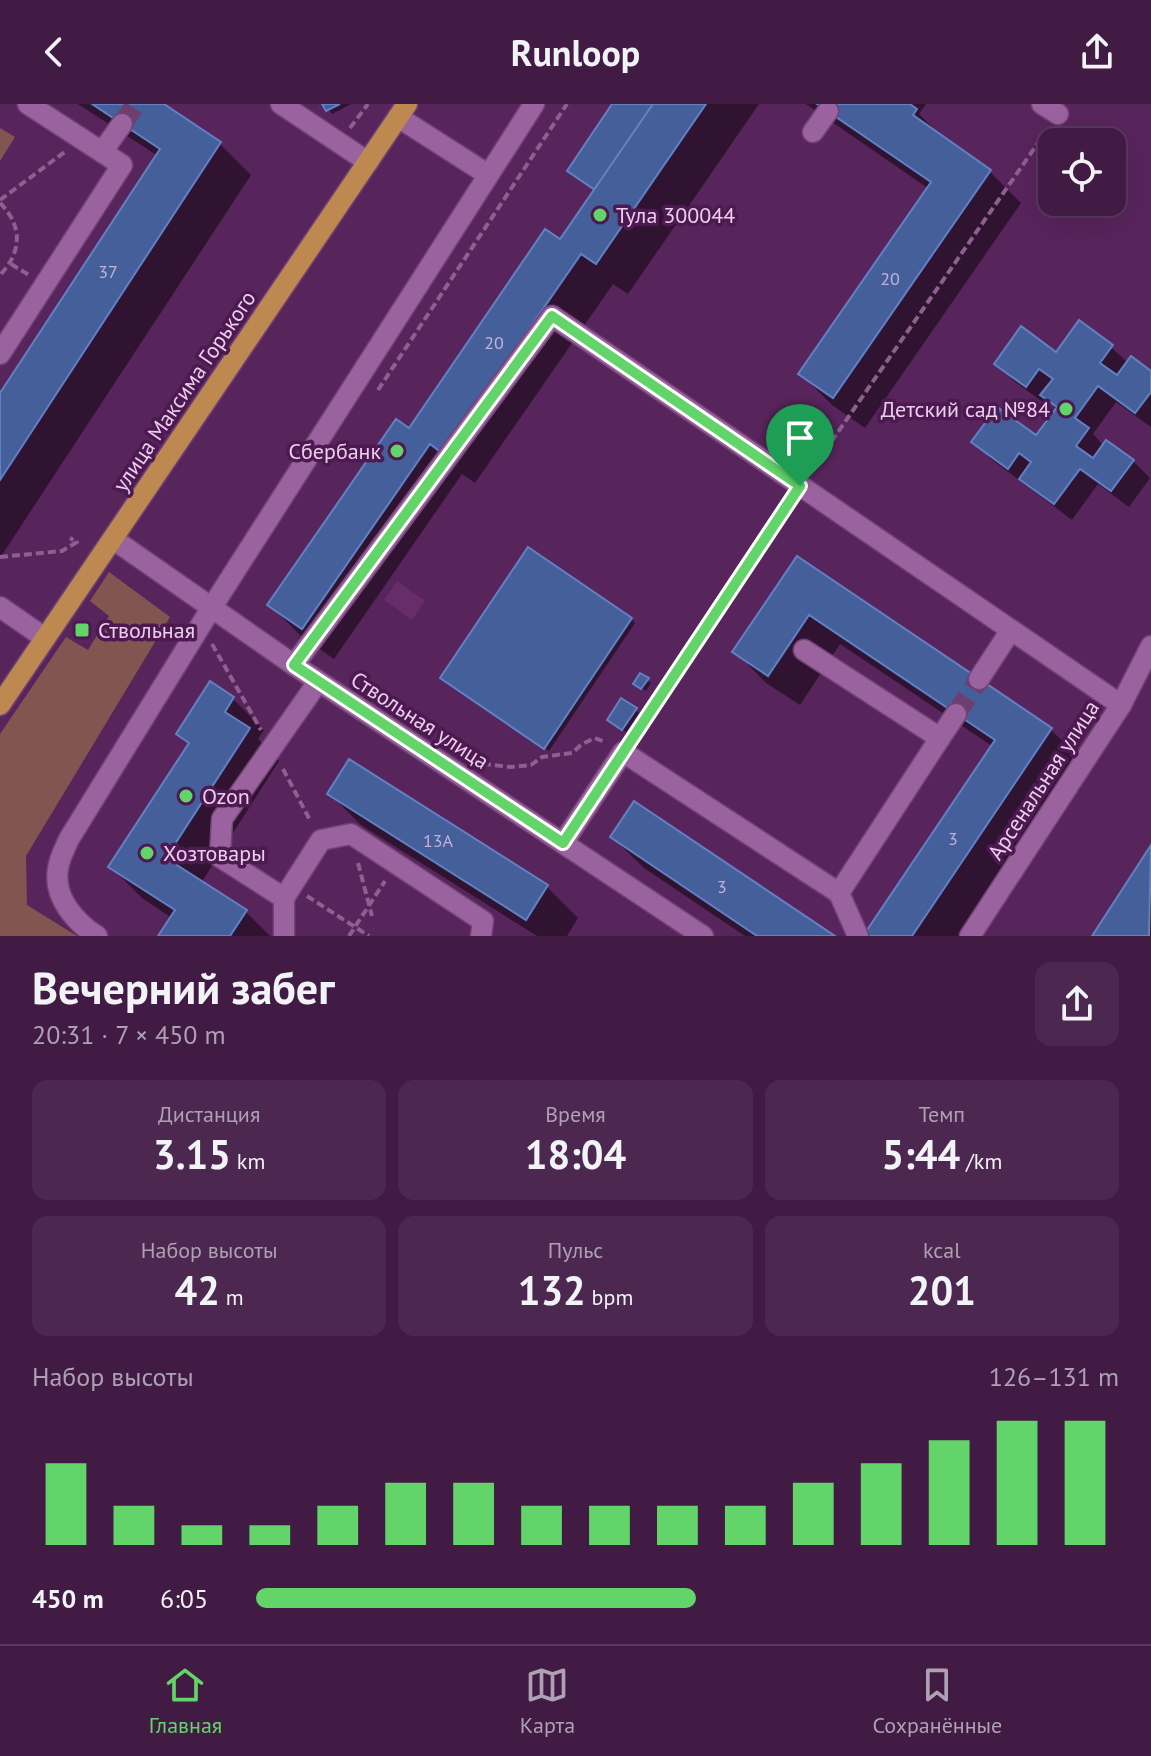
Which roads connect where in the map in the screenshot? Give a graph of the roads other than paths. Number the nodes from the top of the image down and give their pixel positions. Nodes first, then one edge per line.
1 (28, 104) edge
2 (281, 104) edge
3 (534, 104) edge
4 (403, 110) edge
5 (828, 111) dead end
6 (122, 124) tunnel mouth
7 (813, 132) dead end
8 (102, 152) junction
9 (368, 162) junction
10 (487, 174) junction
11 (0, 354) edge
12 (113, 539) junction
13 (0, 607) edge
14 (212, 607) junction
15 (1011, 630) junction
16 (45, 638) junction
17 (1151, 646) edge
18 (804, 650) dead end
19 (294, 665) junction
20 (979, 679) tunnel mouth
21 (318, 682) junction
22 (0, 705) edge
23 (1121, 705) junction
24 (956, 714) tunnel mouth
25 (940, 738) junction
26 (563, 843) junction
27 (288, 892) junction
28 (839, 893) junction
29 (695, 934) edge
30 (97, 936) edge
31 (284, 936) edge
32 (481, 936) edge
33 (858, 936) edge
34 (970, 936) edge

1 - 8 street
2 - 9 street
3 - 10 street
4 - 9 main road, улица Максима Горького
4 - 10 street
5 - 7 street
6 - 8 street
8 - 11 street
9 - 12 main road, улица Максима Горького
10 - 14 street
12 - 14 street, Ствольная улица
12 - 16 main road, улица Максима Горького
13 - 16 street
14 - 19 street, Ствольная улица
14 - 30 street
15 - 19 street
15 - 20 street
15 - 23 street
16 - 22 main road, улица Максима Горького
17 - 23 street, Арсенальная улица
18 - 25 street
19 - 21 street, Ствольная улица
21 - 26 street, Ствольная улица
21 - 27 street
23 - 34 street, Арсенальная улица
24 - 25 street
25 - 28 street
26 - 28 street
26 - 29 street, Ствольная улица
27 - 31 street
27 - 32 street
28 - 33 street

